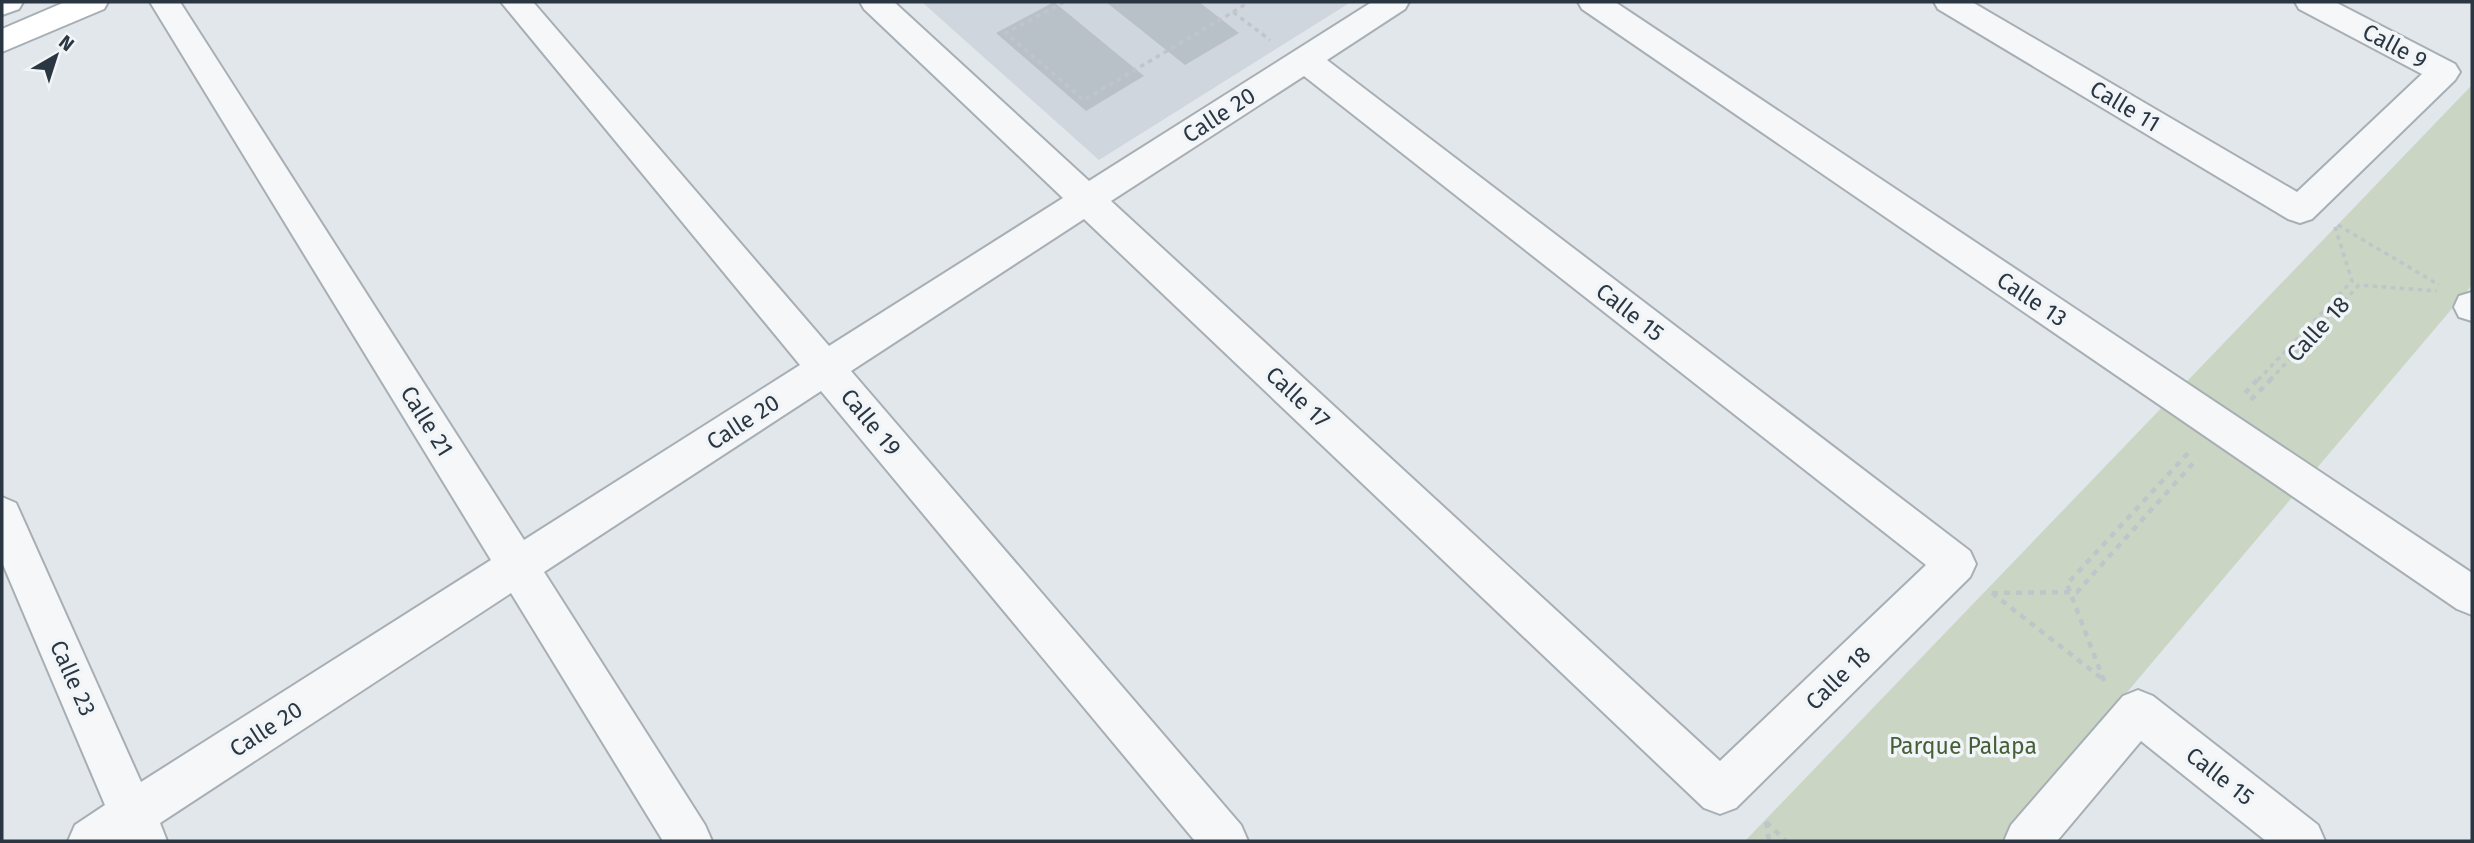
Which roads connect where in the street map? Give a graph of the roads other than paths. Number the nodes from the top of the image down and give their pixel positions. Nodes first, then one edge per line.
1 (8, 2) edge
2 (93, 2) edge
3 (165, 2) edge
4 (516, 2) edge
5 (875, 2) edge
6 (1394, 2) edge
7 (1593, 2) edge
8 (1949, 2) edge
9 (2310, 2) edge
10 (2, 5) edge
11 (2, 41) edge
12 (1305, 60) junction
13 (2444, 72) joint
14 (1087, 200) junction
15 (825, 368) junction
16 (2, 515) edge
17 (1955, 564) joint
18 (518, 566) junction
19 (2472, 596) edge
20 (1720, 792) joint
21 (138, 828) edge
22 (91, 841) edge
23 (689, 841) edge
24 (1225, 841) edge
25 (2026, 841) edge
26 (2302, 841) edge

1 - 10 street
2 - 11 street
3 - 18 street, Calle 21
4 - 15 street, Calle 19
5 - 14 street, Calle 17
6 - 12 street, Calle 20
7 - 19 street, Calle 13
8 - 13 street, Calle 11
9 - 13 street, Calle 9
12 - 14 street, Calle 20
12 - 17 street, Calle 15
14 - 15 street, Calle 20
14 - 20 street, Calle 17
15 - 18 street, Calle 20
15 - 24 street, Calle 19
16 - 21 street, Calle 23
17 - 20 street, Calle 18
18 - 21 street, Calle 20
18 - 23 street, Calle 21
21 - 22 street, Calle 20
25 - 26 street, Calle 15

